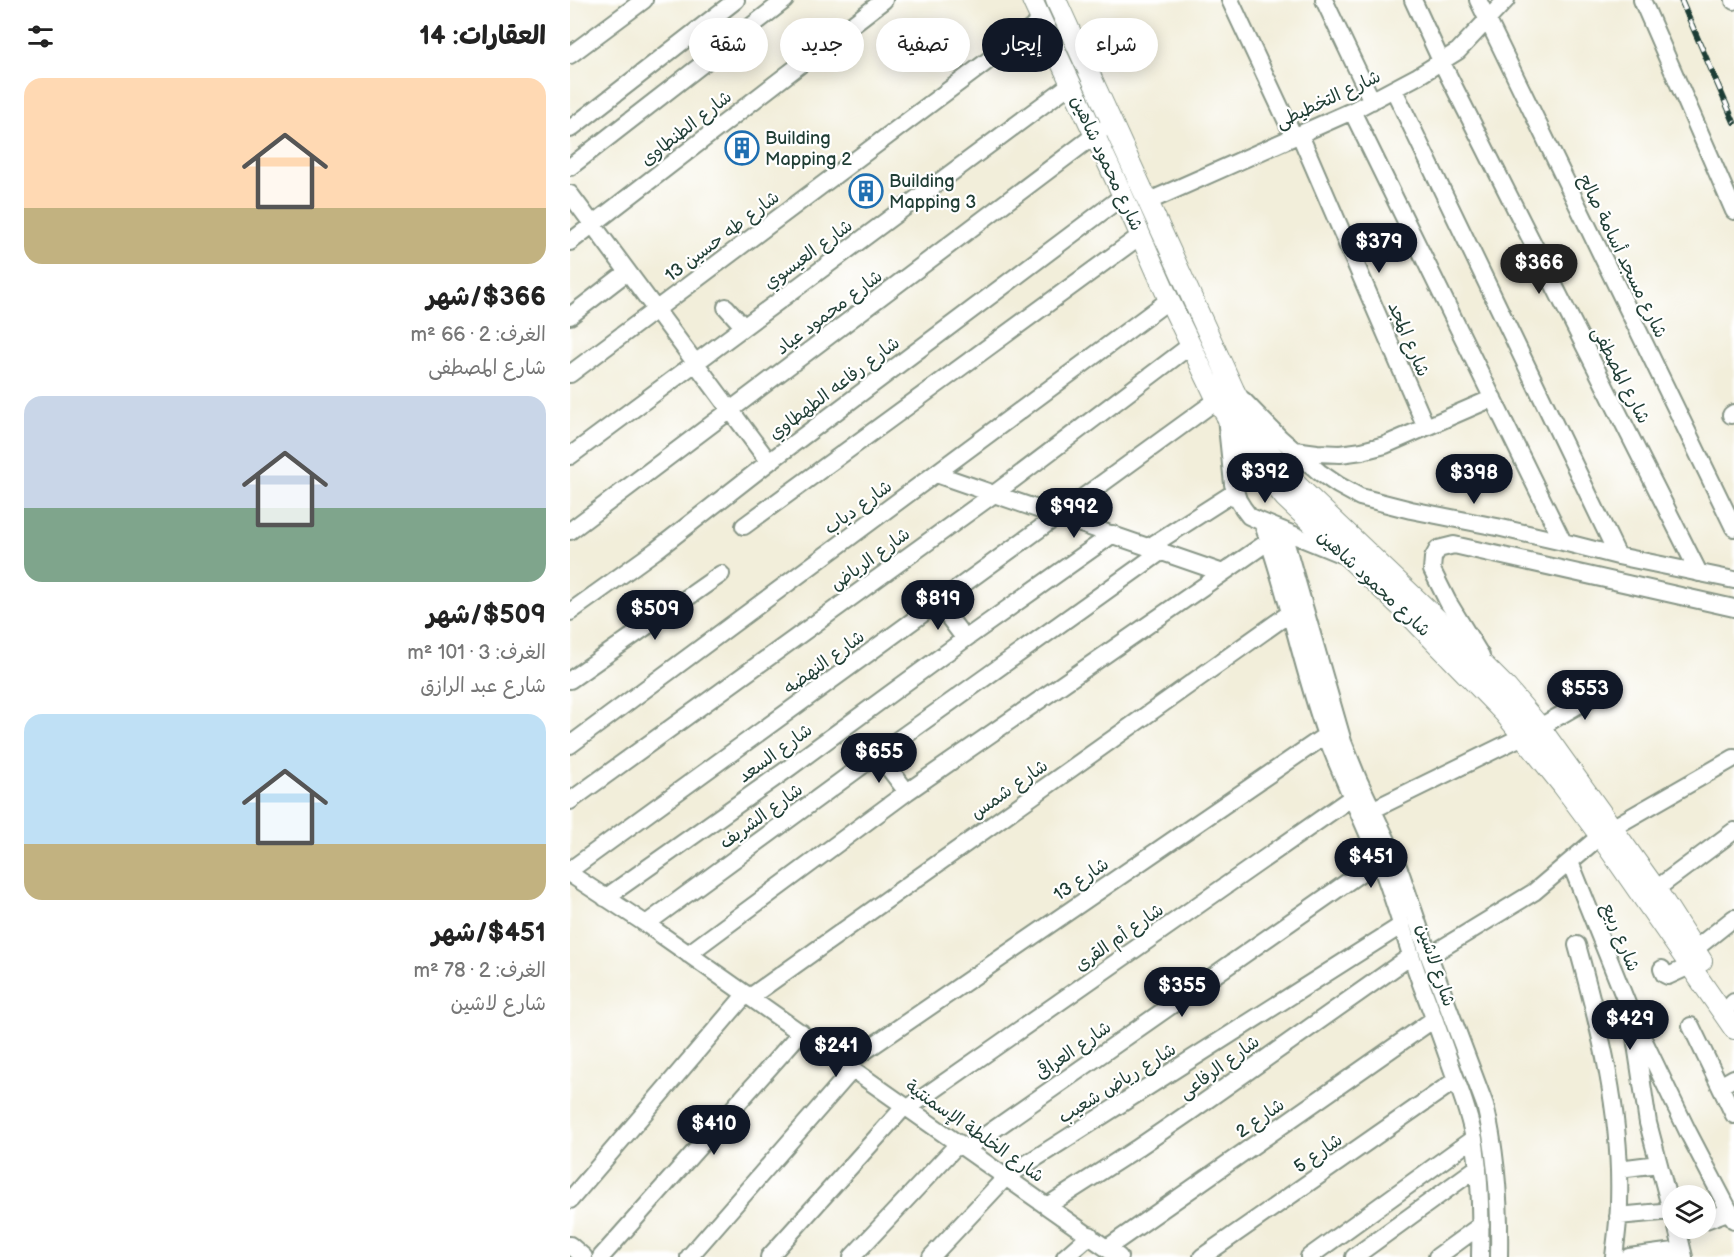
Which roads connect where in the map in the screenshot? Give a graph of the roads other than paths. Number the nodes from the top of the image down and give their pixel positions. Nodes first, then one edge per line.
1 (644, 0) edge
2 (736, 0) edge
3 (785, 0) edge
4 (884, 0) edge
5 (1032, 0) edge
6 (1056, 0) edge
7 (1230, 0) edge
8 (1324, 0) edge
9 (1413, 0) edge
10 (1478, 0) edge
11 (1506, 0) edge
12 (1642, 0) edge
13 (1040, 18) edge
14 (1488, 21) junction
15 (570, 55) edge
16 (1442, 63) junction
17 (982, 65) edge
18 (1063, 67) edge
19 (1071, 84) junction
20 (1394, 90) junction
21 (1372, 101) junction
22 (1352, 111) junction
23 (1111, 123) junction
24 (570, 129) edge
25 (1095, 135) junction
26 (1297, 136) junction
27 (570, 167) edge
28 (570, 194) edge
29 (1123, 196) junction
30 (1147, 202) junction
31 (1734, 211) edge
32 (592, 225) junction
33 (1140, 236) junction
34 (570, 242) edge
35 (627, 272) junction
36 (1168, 300) junction
37 (726, 307) dead end
38 (656, 310) junction
39 (570, 316) edge
40 (743, 326) junction
41 (1191, 345) junction
42 (694, 362) junction
43 (570, 374) edge
44 (1493, 398) junction
45 (1226, 401) junction
46 (731, 411) junction
47 (1426, 427) junction
48 (1294, 450) junction
49 (570, 456) edge
50 (769, 462) junction
51 (936, 474) junction
52 (1235, 492) junction
53 (994, 494) junction
54 (1058, 516) junction
55 (744, 526) dead end
56 (1734, 528) edge
57 (570, 531) edge
58 (1113, 534) junction
59 (1275, 536) junction
60 (1563, 542) junction
61 (1156, 549) junction
62 (1618, 556) junction
63 (1349, 558) junction
64 (1283, 561) junction
65 (1222, 573) junction
66 (1699, 573) junction
67 (721, 574) dead end
68 (1734, 580) edge
69 (938, 603) junction
70 (1734, 608) edge
71 (570, 612) edge
72 (1290, 613) junction
73 (965, 639) junction
74 (1489, 670) junction
75 (570, 680) edge
76 (1613, 685) dead end
77 (1332, 731) junction
78 (1531, 731) junction
79 (570, 745) edge
80 (878, 754) junction
81 (1734, 758) edge
82 (907, 792) junction
83 (1351, 798) junction
84 (570, 801) edge
85 (1372, 810) junction
86 (1734, 831) edge
87 (1606, 832) junction
88 (1379, 860) junction
89 (1570, 862) junction
90 (570, 872) edge
91 (1656, 889) junction
92 (605, 898) junction
93 (1402, 900) junction
94 (1734, 918) edge
95 (646, 924) junction
96 (1402, 925) junction
97 (1577, 945) dead end
98 (688, 954) junction
99 (1411, 956) junction
100 (1429, 956) junction
101 (1692, 958) junction
102 (1662, 969) dead end
103 (748, 996) junction
104 (1733, 1005) edge
105 (1632, 1016) junction
106 (1434, 1019) junction
107 (1691, 1026) dead end
108 (1734, 1029) edge
109 (801, 1032) junction
110 (849, 1066) junction
111 (1456, 1080) junction
112 (1727, 1082) edge
113 (907, 1107) junction
114 (1734, 1115) edge
115 (1474, 1138) junction
116 (963, 1146) junction
117 (1658, 1164) junction
118 (1618, 1169) junction
119 (1478, 1173) junction
120 (1006, 1176) junction
121 (1498, 1178) junction
122 (1665, 1185) edge
123 (570, 1200) edge
124 (1047, 1206) junction
125 (1732, 1215) edge
126 (1618, 1216) junction
127 (1716, 1218) edge
128 (1662, 1221) edge
129 (1481, 1225) junction
130 (1090, 1235) junction
131 (570, 1245) edge
132 (1113, 1253) edge
133 (1683, 1253) edge
134 (584, 1257) edge
135 (601, 1257) edge
136 (689, 1257) edge
137 (769, 1257) edge
138 (852, 1257) edge
139 (931, 1257) edge
140 (1065, 1257) edge
141 (1202, 1257) edge
142 (1309, 1257) edge
143 (1354, 1257) edge
144 (1437, 1257) edge
145 (1480, 1257) edge
146 (1499, 1257) edge
147 (1614, 1257) edge
148 (1629, 1257) edge

1 - 15 street
2 - 24 street
3 - 27 street
4 - 32 street, شارع الطنطاوى
5 - 13 main road, شارع محمود شاهين
6 - 23 main road, شارع محمود شاهين
7 - 26 street, شارع المجد
8 - 21 street
9 - 16 street, شارع المصطفى
10 - 14 street, شارع مسجد أسامة صالح
11 - 14 street, شارع التخطيطى
12 - 31 street
14 - 16 street, شارع التخطيطى
14 - 56 street, شارع مسجد أسامة صالح
16 - 20 street, شارع التخطيطى
16 - 66 street, شارع المصطفى
17 - 38 street, شارع طه حسين 13
18 - 19 main road, شارع محمود شاهين
19 - 25 main road, شارع محمود شاهين
19 - 40 street, شارع العيسوي
20 - 21 street, شارع التخطيطى
20 - 62 street
21 - 22 street, شارع التخطيطى
22 - 26 street, شارع التخطيطى
22 - 44 street
23 - 25 street, شارع محمود عياد
23 - 30 main road, شارع محمود شاهين
25 - 29 main road, شارع محمود شاهين
25 - 46 street, شارع محمود عياد
26 - 30 street, شارع التخطيطى
26 - 47 street, شارع المجد
28 - 32 street
29 - 33 main road, شارع محمود شاهين
29 - 50 street, شارع رفاعه الطهطاوي
30 - 45 main road, شارع محمود شاهين
32 - 34 street, شارع الطنطاوى
32 - 35 street
33 - 36 main road, شارع محمود شاهين
33 - 55 street
35 - 38 street
35 - 39 street
36 - 41 main road, شارع محمود شاهين
36 - 51 street, شارع دياب
37 - 40 street
38 - 42 street
38 - 43 street, شارع طه حسين 13
40 - 42 street, شارع العيسوي
41 - 45 main road, شارع محمود شاهين
41 - 53 street, شارع الرياض
42 - 46 street
42 - 49 street, شارع العيسوي
44 - 47 street
44 - 60 street
45 - 48 street
45 - 52 street
45 - 54 street, شارع النهضه
45 - 63 main road, شارع محمود شاهين
45 - 74 main road, شارع محمود شاهين
46 - 50 street
46 - 57 street, شارع محمود عياد
47 - 48 street
48 - 60 street
50 - 71 street, شارع رفاعه الطهطاوي
51 - 53 street
51 - 79 street, شارع دياب
52 - 59 street, شارع لاشين
52 - 61 street, شارع الشريف
53 - 54 street
53 - 84 street, شارع الرياض
54 - 58 street
54 - 69 street, شارع النهضه
58 - 61 street
58 - 73 street, شارع السعد
59 - 63 street
59 - 64 street, شارع لاشين
59 - 65 street
60 - 62 street
61 - 65 street
61 - 80 street, شارع الشريف
62 - 66 street
63 - 78 main road, شارع محمود شاهين
64 - 72 street, شارع لاشين
64 - 77 street, شارع لاشين
65 - 82 street
66 - 68 street
67 - 75 street
69 - 73 street
69 - 90 street, شارع النهضه
70 - 74 street
72 - 77 street, شارع لاشين
72 - 103 street, شارع شمس
73 - 92 street, شارع السعد
74 - 78 main road, شارع محمود شاهين
76 - 78 street
77 - 83 street, شارع لاشين
77 - 85 street, شارع لاشين
77 - 110 street, شارع 13
78 - 85 street
78 - 87 main road, شارع محمود شاهين
80 - 82 street
80 - 95 street, شارع الشريف
81 - 87 street
82 - 98 street
83 - 88 street, شارع لاشين
83 - 113 street, شارع أم القرى
85 - 93 street, شارع لاشين
86 - 91 street
87 - 89 street
87 - 91 main road, شارع محمود شاهين
87 - 101 main road, شارع محمود شاهين
88 - 93 street, شارع لاشين
88 - 116 street, شارع العراقى
89 - 100 street
89 - 105 street, شارع ربيع
90 - 92 street, شارع الخلطة الإسمنتية
91 - 101 main road, شارع محمود شاهين
92 - 95 street, شارع الخلطة الإسمنتية
93 - 96 street, شارع لاشين
93 - 100 street, شارع لاشين
94 - 101 street
95 - 98 street, شارع الخلطة الإسمنتية
96 - 99 street, شارع لاشين
96 - 120 street, شارع رياض شعيب
97 - 118 street
98 - 103 street, شارع الخلطة الإسمنتية
99 - 106 street, شارع لاشين
99 - 124 street, شارع الرفاعى
100 - 121 street, شارع لاشين
101 - 102 street
101 - 104 main road, شارع محمود شاهين
101 - 108 main road, شارع محمود شاهين
103 - 109 street, شارع الخلطة الإسمنتية
103 - 123 street, شارع شمس
105 - 117 street
105 - 125 street, شارع ربيع
106 - 111 street, شارع لاشين
106 - 132 street, شارع 2
107 - 112 street
109 - 110 street, شارع الخلطة الإسمنتية
109 - 135 street
110 - 113 street, شارع الخلطة الإسمنتية
110 - 136 street
111 - 115 street, شارع لاشين
111 - 141 street, شارع 5
112 - 114 street
113 - 116 street, شارع الخلطة الإسمنتية
113 - 137 street, شارع أم القرى
115 - 119 street, شارع لاشين
115 - 142 street
116 - 120 street, شارع الخلطة الإسمنتية
116 - 138 street, شارع العراقى
117 - 118 street
117 - 122 street
118 - 126 street
119 - 121 street
119 - 129 street, شارع لاشين
119 - 143 street
120 - 124 street, شارع الخلطة الإسمنتية
120 - 139 street, شارع رياض شعيب
121 - 146 street, شارع لاشين
124 - 130 street, شارع الخلطة الإسمنتية
125 - 127 street
126 - 128 street
126 - 147 street
129 - 144 street
129 - 145 street, شارع لاشين
130 - 132 street, شارع الخلطة الإسمنتية
130 - 140 street
131 - 134 street
133 - 148 street

